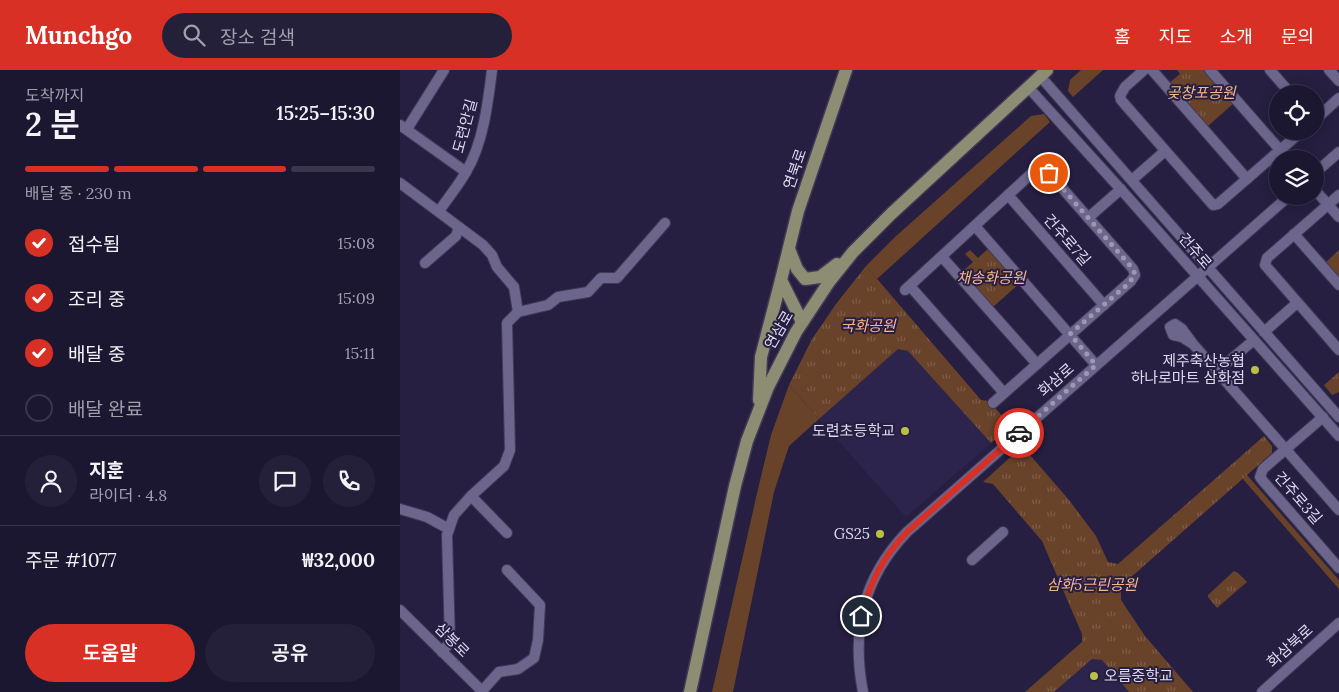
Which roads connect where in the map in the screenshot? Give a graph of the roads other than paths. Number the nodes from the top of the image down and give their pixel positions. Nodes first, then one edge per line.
1 (444, 70) edge
2 (492, 70) edge
3 (846, 70) edge
4 (1144, 70) edge
5 (1152, 70) edge
6 (1210, 70) edge
7 (1270, 70) edge
8 (1329, 70) edge
9 (1044, 73) edge
10 (1339, 81) edge
11 (1283, 85) edge
12 (1028, 86) junction
13 (1339, 98) edge
14 (1324, 112) edge
15 (403, 127) edge
16 (1292, 140) edge
17 (1280, 150) joint
18 (1165, 151) junction
19 (1339, 152) edge
20 (1269, 160) edge
21 (1324, 165) edge
22 (466, 172) junction
23 (1247, 179) junction
24 (1132, 180) junction
25 (400, 183) edge
26 (1121, 189) junction
27 (1008, 195) junction
28 (1339, 195) edge
29 (1324, 200) edge
30 (1328, 204) junction
31 (1279, 205) edge
32 (438, 211) junction
33 (1339, 217) edge
34 (1088, 218) junction
35 (665, 223) dead end
36 (459, 226) junction
37 (975, 226) junction
38 (1294, 234) junction
39 (789, 249) junction
40 (853, 252) junction
41 (942, 257) junction
42 (425, 263) dead end
43 (1208, 266) junction
44 (1197, 276) junction
45 (781, 280) junction
46 (1339, 286) edge
47 (1298, 303) junction
48 (1104, 305) junction
49 (518, 312) junction
50 (802, 322) junction
51 (1264, 332) junction
52 (1070, 334) junction
53 (1254, 340) junction
54 (1193, 344) dead end
55 (1339, 350) edge
56 (1037, 364) junction
57 (1096, 365) junction
58 (1217, 371) junction
59 (1004, 393) junction
60 (993, 403) dead end
61 (759, 409) junction
62 (1337, 410) edge
63 (1323, 418) junction
64 (1339, 436) edge
65 (1286, 450) junction
66 (471, 496) junction
67 (400, 509) edge
68 (1339, 510) edge
69 (449, 529) junction
70 (507, 532) dead end
71 (1003, 532) dead end
72 (972, 560) dead end
73 (1339, 567) edge
74 (507, 570) dead end
75 (400, 610) edge
76 (1339, 623) edge
77 (442, 652) junction
78 (483, 691) edge
79 (690, 692) edge
80 (863, 692) edge
81 (1262, 692) edge

1 - 15 street
2 - 22 street, 도련안길
3 - 39 main road, 연북로
4 - 18 street
5 - 23 street
6 - 17 street
7 - 11 street
8 - 10 street
9 - 12 main road, 연삼로
9 - 24 street, 건주로
12 - 26 street, 건주로
12 - 40 main road, 연삼로
13 - 14 street
15 - 22 street
16 - 17 street
18 - 23 street
18 - 24 street
19 - 21 street
20 - 23 street
22 - 32 street, 도련안길
24 - 43 street, 건주로
25 - 32 street
26 - 34 street, 건주로7길
26 - 44 street, 건주로
27 - 34 street, 건주로7길
27 - 37 street, 건주로7길
27 - 48 street, 건주로7길
28 - 30 street
29 - 30 street
30 - 33 street
30 - 38 street
31 - 43 street, 화삼로
32 - 36 street
34 - 48 street, 건주로7길
35 - 49 street
36 - 42 street
36 - 49 street
37 - 41 street, 건주로7길
37 - 52 street
38 - 46 street
38 - 47 street
39 - 40 main road
39 - 45 main road, 연북로
40 - 50 main road, 연삼로
41 - 56 street
41 - 59 street, 건주로7길
43 - 44 street, 화삼로
43 - 51 street, 건주로
44 - 53 street, 건주로
44 - 57 street, 화삼로
45 - 50 main road
45 - 61 main road, 연북로
47 - 51 street
47 - 55 street
48 - 52 street, 건주로7길
49 - 66 street
50 - 61 main road, 연삼로
51 - 62 street, 건주로
52 - 56 street, 건주로7길
52 - 57 street
53 - 58 street
53 - 63 street, 건주로
54 - 58 street
56 - 59 street, 건주로7길
57 - 80 street, 화삼로
58 - 65 street
59 - 60 street, 건주로7길
61 - 79 main road, 연삼로
63 - 64 street, 건주로
63 - 65 street, 건주로3길
65 - 68 street, 건주로3길
65 - 73 street, 건주로3길
66 - 69 street
66 - 70 street
67 - 69 street
69 - 77 street
71 - 72 street
74 - 78 street
75 - 77 street, 삼봉로
76 - 81 street, 화삼북로
77 - 78 street, 삼봉로

